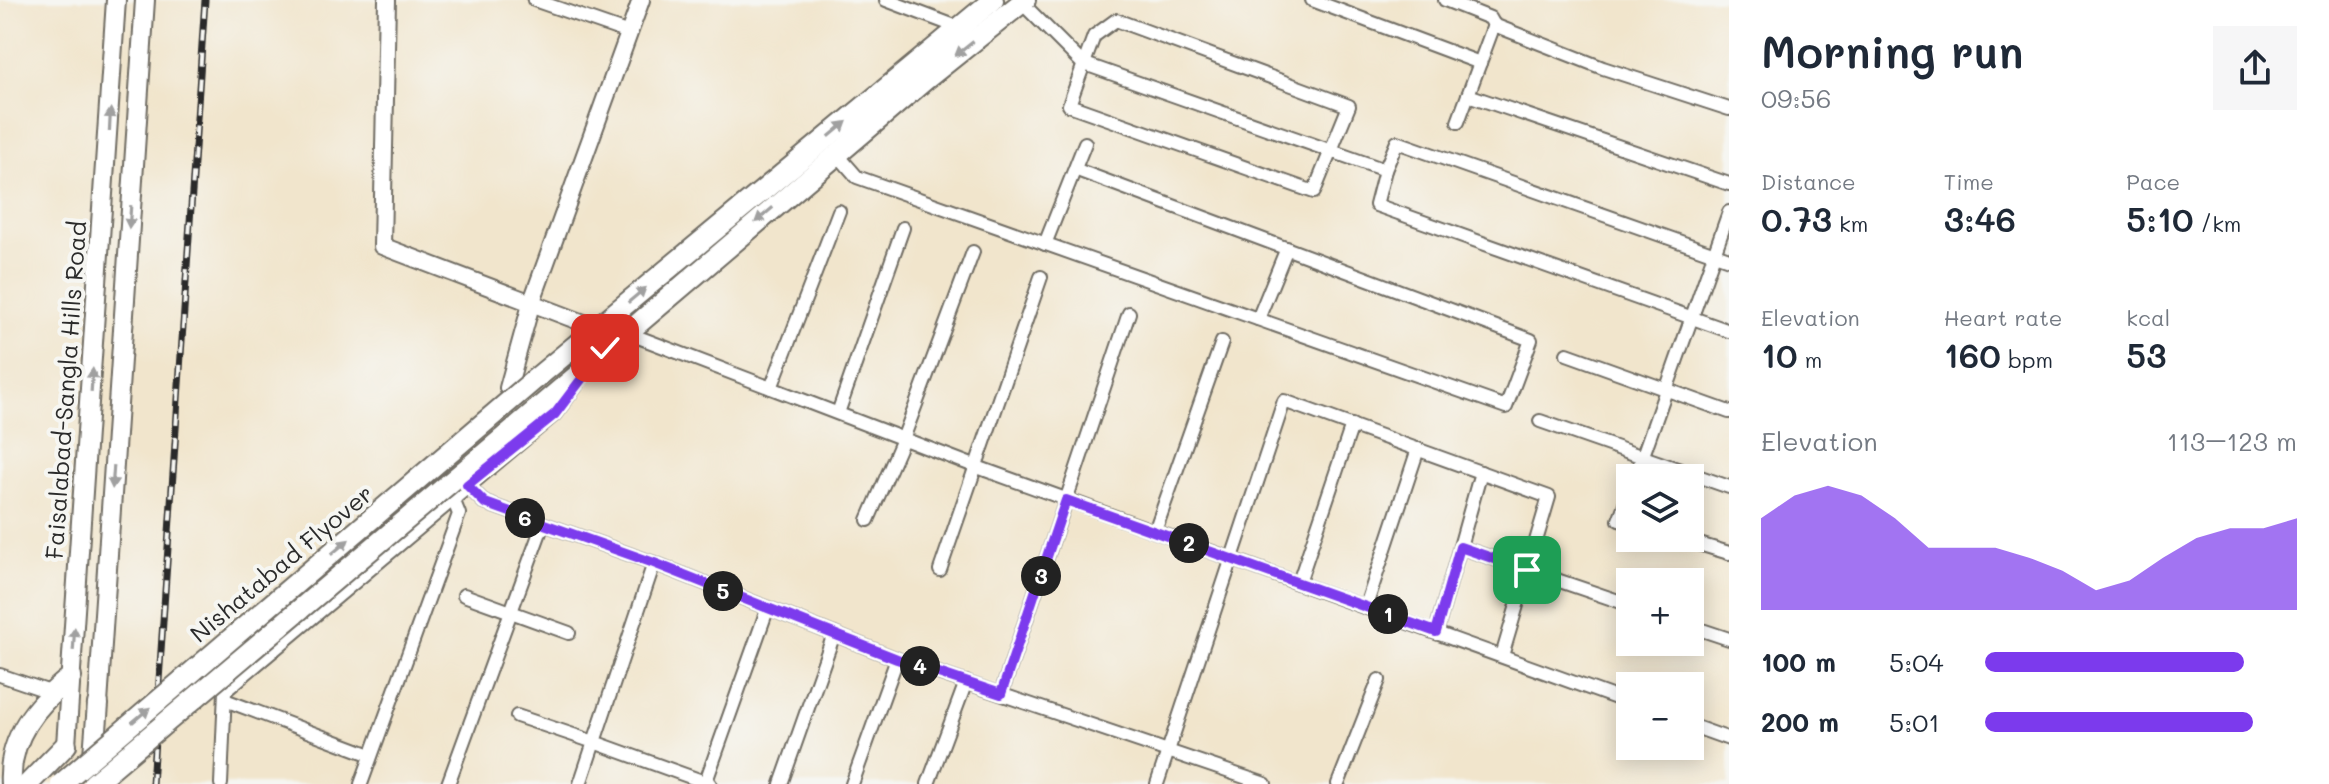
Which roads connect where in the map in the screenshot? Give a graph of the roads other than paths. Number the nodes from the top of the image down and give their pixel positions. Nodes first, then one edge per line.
1 (116, 0) edge
2 (145, 0) edge
3 (387, 0) edge
4 (534, 0) edge
5 (641, 0) edge
6 (886, 0) edge
7 (993, 0) edge
8 (1312, 0) edge
9 (1445, 0) edge
10 (1023, 2) edge
11 (1494, 25) junction
12 (960, 28) junction
13 (629, 33) junction
14 (1082, 63) junction
15 (1480, 63) junction
16 (1468, 95) junction
17 (1729, 109) edge
18 (1458, 122) dead end
19 (1085, 143) dead end
20 (1333, 149) junction
21 (837, 154) junction
22 (1077, 170) junction
23 (1385, 170) junction
24 (1729, 184) edge
25 (839, 211) dead end
26 (1729, 212) edge
27 (903, 228) dead end
28 (1045, 244) junction
29 (1287, 248) junction
30 (973, 252) dead end
31 (1713, 254) junction
32 (1729, 259) edge
33 (1041, 277) dead end
34 (532, 301) junction
35 (1129, 313) dead end
36 (1694, 318) junction
37 (1258, 319) junction
38 (597, 328) junction
39 (1729, 331) edge
40 (625, 332) junction
41 (1222, 342) dead end
42 (605, 348) junction
43 (1567, 354) dead end
44 (508, 388) dead end
45 (771, 388) junction
46 (1667, 392) junction
47 (1729, 412) edge
48 (838, 413) junction
49 (1540, 421) dead end
50 (1352, 425) junction
51 (903, 439) junction
52 (1418, 449) junction
53 (1642, 459) junction
54 (1640, 464) edge
55 (977, 467) junction
56 (1481, 472) junction
57 (467, 485) junction
58 (1729, 487) edge
59 (453, 499) junction
60 (1066, 500) junction
61 (868, 520) dead end
62 (543, 524) junction
63 (1155, 531) junction
64 (1704, 546) edge
65 (1460, 547) junction
66 (1729, 553) edge
67 (1233, 559) junction
68 (654, 563) junction
69 (940, 570) dead end
70 (1527, 570) junction
71 (1299, 582) junction
72 (464, 595) dead end
73 (1616, 600) edge
74 (1366, 606) junction
75 (767, 610) junction
76 (511, 612) junction
77 (1704, 631) edge
78 (1436, 632) junction
79 (569, 633) dead end
80 (834, 634) junction
81 (1729, 639) edge
82 (1502, 656) junction
83 (897, 659) junction
84 (0, 675) edge
85 (71, 677) junction
86 (1379, 680) dead end
87 (966, 682) junction
88 (53, 693) junction
89 (1001, 694) junction
90 (1616, 698) edge
91 (225, 700) junction
92 (98, 704) joint
93 (517, 716) dead end
94 (1704, 730) edge
95 (1729, 739) edge
96 (594, 742) junction
97 (66, 745) junction
98 (1168, 749) junction
99 (371, 755) junction
100 (7, 770) edge
101 (1232, 779) edge
102 (707, 783) edge
103 (28, 784) edge
104 (62, 784) edge
105 (92, 784) edge
106 (221, 784) edge
107 (361, 784) edge
108 (448, 784) edge
109 (580, 784) edge
110 (781, 784) edge
111 (852, 784) edge
112 (928, 784) edge
113 (1157, 784) edge
114 (1265, 784) edge
115 (1338, 784) edge

85 -> 1 main road, Faisalabad-Sangla Hills Road
2 -> 92 main road
3 - 34 street
4 - 13 street
5 - 13 street
6 - 12 street
7 - 12 main road, Nishatabad Flyover
8 - 15 street
9 - 11 street
10 - 14 street
10 -> 21 main road
11 - 15 street
11 - 17 street
38 -> 12 main road, Nishatabad Flyover
13 - 34 street
14 - 20 street
14 - 20 street
14 - 20 street
15 - 16 street
16 - 18 street
16 - 24 street
19 - 22 street
20 - 23 street
21 - 28 street
21 -> 40 main road
22 - 28 street
22 - 29 street
23 - 31 street
23 - 36 street
25 - 45 street
26 - 31 street
27 - 48 street
28 - 37 street
29 - 37 street
29 - 37 street
30 - 51 street
31 - 32 street
31 - 36 street
33 - 55 street
34 - 38 street
34 - 44 street
35 - 60 street
36 - 39 street
36 - 46 street
104 -> 38 main road, Nishatabad Flyover, bridge
40 - 42 main road
40 - 45 street
41 - 63 street
42 - 57 street
42 - 105 main road, bridge
43 - 46 street
45 - 48 street
46 - 47 street
46 - 53 street
48 - 51 street
49 - 53 street
50 - 52 street
50 - 67 street
50 - 71 street
51 - 55 street
51 - 61 street
52 - 56 street
52 - 74 street
53 - 54 street
53 - 58 street
55 - 60 street
55 - 69 street
56 - 65 street
56 - 70 street
57 - 59 street
57 - 62 street
59 - 91 street
59 - 99 street
60 - 63 street
60 - 89 street
62 - 68 street
62 - 76 street
63 - 67 street
64 - 66 street
65 - 70 street
65 - 78 street
67 - 71 street
67 - 98 street
68 - 75 street
68 - 96 street
70 - 73 street
70 - 82 street
71 - 74 street
72 - 76 street
74 - 78 street
75 - 80 street
75 - 102 street
76 - 79 street
76 - 108 street
77 - 81 street
78 - 82 street
80 - 83 street
80 - 110 street
82 - 90 street
83 - 87 street
83 - 111 street
84 - 88 street
85 - 88 main road
85 - 97 main road, Faisalabad-Sangla Hills Road
86 - 115 street
87 - 89 street
87 - 112 street
88 - 100 main road
89 - 98 street
91 - 99 street
91 - 106 street
92 - 105 main road
93 - 96 street
94 - 95 street
96 - 102 street
96 - 109 street
97 - 103 main road
97 - 104 main road, Faisalabad-Sangla Hills Road
98 - 101 street
98 - 113 street
99 - 107 street
101 - 114 street

